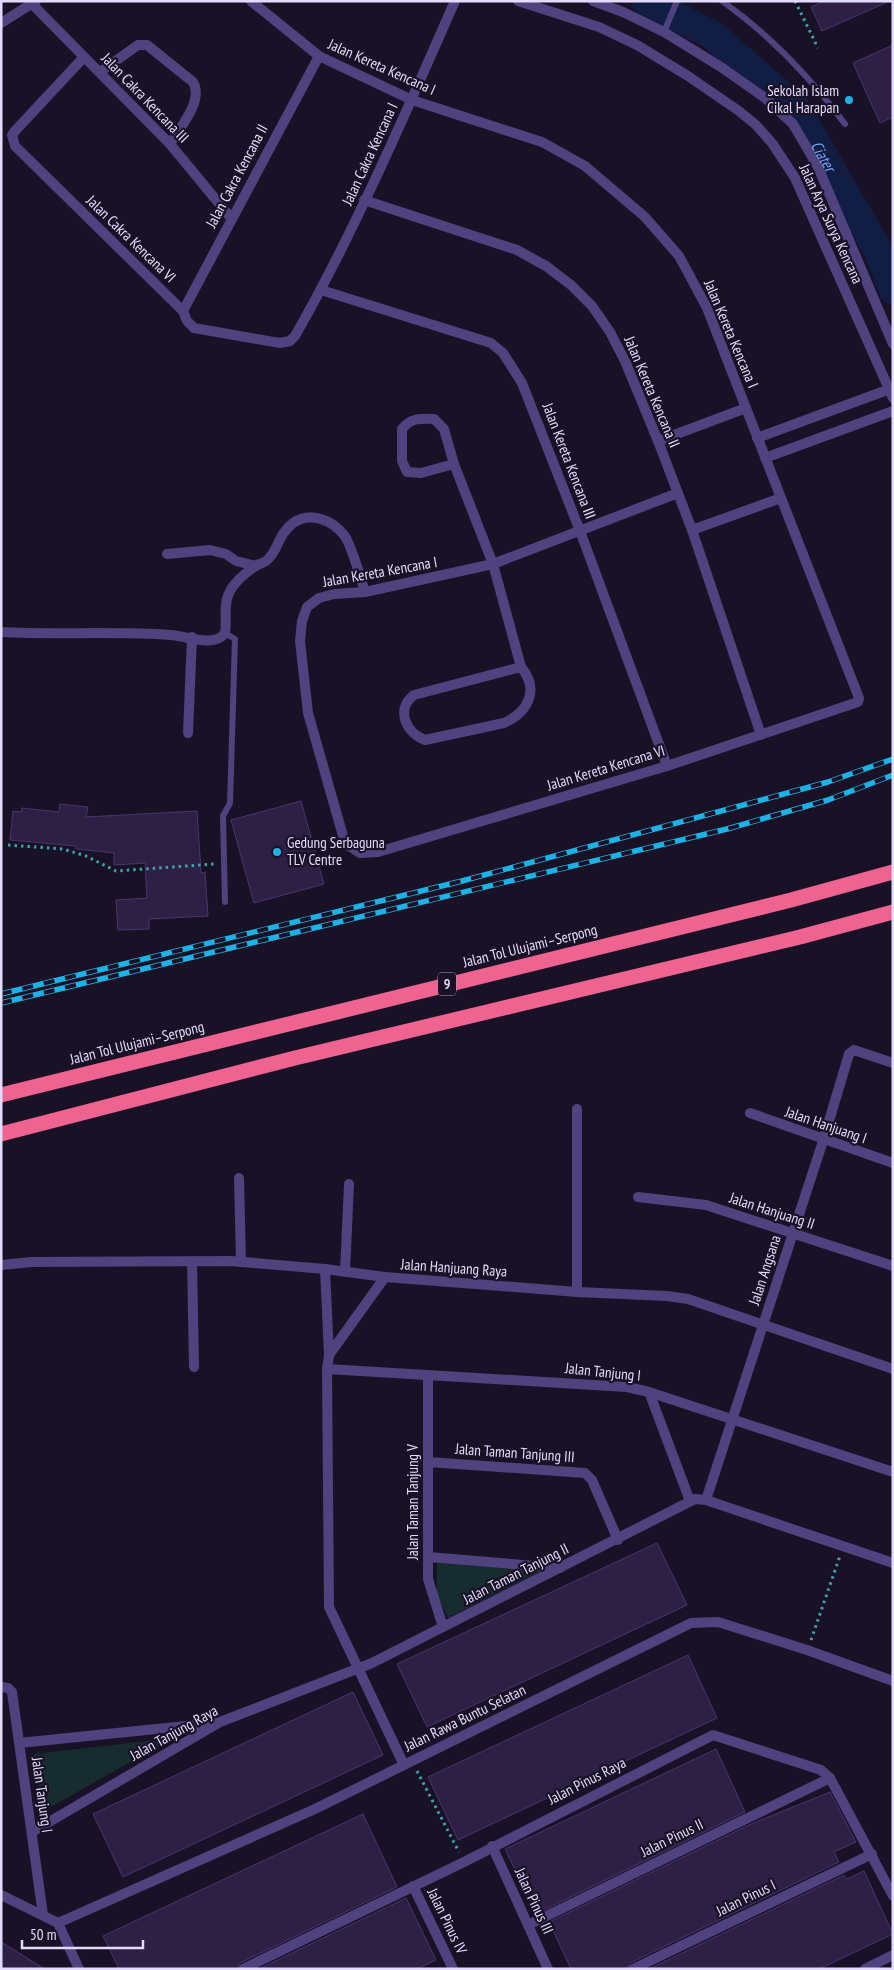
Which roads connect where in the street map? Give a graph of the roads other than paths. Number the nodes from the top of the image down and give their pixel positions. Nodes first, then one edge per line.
1 (251, 1) edge
2 (455, 1) edge
3 (518, 1) edge
4 (593, 1) edge
5 (677, 1) edge
6 (722, 1) edge
7 (34, 2) edge
8 (1, 23) edge
9 (664, 32) junction
10 (319, 56) junction
11 (84, 57) junction
12 (100, 72) junction
13 (412, 100) junction
14 (845, 124) dead end
15 (170, 144) junction
16 (364, 200) junction
17 (231, 218) junction
18 (321, 290) junction
19 (183, 311) junction
20 (893, 344) edge
21 (892, 391) edge
22 (746, 408) junction
23 (893, 411) edge
24 (757, 438) junction
25 (658, 441) junction
26 (765, 458) junction
27 (454, 464) junction
28 (678, 493) junction
29 (781, 498) junction
30 (692, 530) junction
31 (580, 531) junction
32 (167, 554) dead end
33 (492, 564) junction
34 (256, 566) junction
35 (365, 592) junction
36 (1, 632) edge
37 (225, 633) junction
38 (192, 637) junction
39 (521, 667) junction
40 (858, 702) joint
41 (188, 733) dead end
42 (761, 735) junction
43 (667, 766) junction
44 (360, 852) joint
45 (893, 872) edge
46 (225, 902) dead end
47 (893, 912) edge
48 (893, 1063) edge
49 (1, 1095) edge
50 (577, 1109) dead end
51 (750, 1113) dead end
52 (1, 1134) edge
53 (824, 1141) junction
54 (893, 1163) edge
55 (239, 1178) dead end
56 (349, 1184) dead end
57 (638, 1197) dead end
58 (792, 1234) junction
59 (192, 1261) junction
60 (241, 1262) junction
61 (1, 1265) edge
62 (893, 1266) edge
63 (325, 1269) junction
64 (345, 1272) junction
65 (385, 1278) junction
66 (577, 1292) junction
67 (763, 1325) junction
68 (329, 1355) junction
69 (194, 1367) dead end
70 (893, 1368) edge
71 (327, 1369) junction
72 (428, 1375) junction
73 (649, 1392) junction
74 (731, 1419) junction
75 (428, 1462) junction
76 (893, 1472) edge
77 (706, 1500) junction
78 (690, 1501) junction
79 (618, 1540) junction
80 (428, 1557) junction
81 (893, 1563) edge
82 (560, 1568) junction
83 (443, 1627) junction
84 (359, 1669) junction
85 (338, 1675) joint
86 (893, 1682) edge
87 (1, 1687) edge
88 (220, 1722) junction
89 (19, 1743) junction
90 (408, 1763) junction
91 (830, 1778) junction
92 (32, 1832) junction
93 (492, 1846) junction
94 (872, 1854) junction
95 (413, 1886) junction
96 (1, 1896) edge
97 (893, 1896) edge
98 (43, 1916) junction
99 (58, 1923) junction
100 (528, 1925) junction
101 (893, 1955) edge
102 (450, 1968) edge
103 (79, 1969) edge
104 (243, 1969) edge
105 (548, 1969) edge
106 (633, 1969) edge
107 (865, 1969) edge

1 - 10 street, Jalan Kereta Kencana I
2 - 13 street, Jalan Cakra Kencana I
3 - 21 street, Jalan Arya Surya Kencana
4 - 9 street, Jalan Arya Surya Kencana
5 - 9 lane
6 - 14 lane
7 - 8 street
7 - 11 street, Jalan Cakra Kencana III
9 - 20 street, Jalan Arya Surya Kencana
10 - 13 street, Jalan Kereta Kencana I
10 - 17 street, Jalan Cakra Kencana II
11 - 12 street, Jalan Cakra Kencana III
11 - 19 street, Jalan Cakra Kencana VI
12 - 15 street, Jalan Cakra Kencana III
12 - 15 street
13 - 16 street, Jalan Cakra Kencana I
13 - 22 street, Jalan Kereta Kencana I
15 - 17 street, Jalan Cakra Kencana III
16 - 18 street, Jalan Cakra Kencana I
16 - 25 street, Jalan Kereta Kencana II
17 - 19 street, Jalan Cakra Kencana II
18 - 19 street, Jalan Cakra Kencana VI
18 - 31 street, Jalan Kereta Kencana III
21 - 24 street
22 - 24 street, Jalan Kereta Kencana I
22 - 25 street
23 - 26 street
24 - 26 street, Jalan Kereta Kencana I
25 - 28 street, Jalan Kereta Kencana II
26 - 29 street, Jalan Kereta Kencana I
27 - 27 street
27 - 33 street
28 - 30 street, Jalan Kereta Kencana II
28 - 31 street, Jalan Kereta Kencana I
29 - 30 street
29 - 40 street, Jalan Kereta Kencana I
30 - 42 street, Jalan Kereta Kencana II
31 - 33 street, Jalan Kereta Kencana I
31 - 43 street, Jalan Kereta Kencana III
32 - 34 street
33 - 35 street, Jalan Kereta Kencana I
33 - 39 street
34 - 35 street
34 - 37 street
35 - 44 street, Jalan Kereta Kencana I
36 - 38 street
37 - 38 street
37 - 46 lane
38 - 41 street
39 - 39 street
40 - 42 street, Jalan Kereta Kencana VI
42 - 43 street, Jalan Kereta Kencana VI
43 - 44 street, Jalan Kereta Kencana VI
45 - 49 highway, Jalan Tol Ulujami–Serpong / 9
47 - 52 highway
48 - 53 street, Jalan Angsana
50 - 66 street
51 - 53 street, Jalan Hanjuang I
53 - 54 street, Jalan Hanjuang I
53 - 58 street, Jalan Angsana
55 - 60 street
56 - 64 street
57 - 58 street, Jalan Hanjuang II
58 - 62 street, Jalan Hanjuang II
58 - 67 street, Jalan Angsana
59 - 60 street, Jalan Hanjuang Raya
59 - 61 street, Jalan Hanjuang Raya
59 - 69 street
60 - 63 street, Jalan Hanjuang Raya
63 - 64 street, Jalan Hanjuang Raya
63 - 68 street
64 - 65 street, Jalan Hanjuang Raya
65 - 66 street, Jalan Hanjuang Raya
65 - 68 street
66 - 67 street, Jalan Hanjuang Raya
67 - 70 street, Jalan Hanjuang Raya
67 - 74 street, Jalan Angsana
68 - 71 street
71 - 72 street, Jalan Tanjung I
71 - 84 street
72 - 73 street, Jalan Tanjung I
72 - 75 street, Jalan Taman Tanjung V
73 - 74 street, Jalan Tanjung I
73 - 78 street
74 - 76 street, Jalan Tanjung I
74 - 77 street, Jalan Angsana
75 - 79 street, Jalan Taman Tanjung III
75 - 80 street, Jalan Taman Tanjung V
77 - 78 street, Jalan Taman Tanjung II
77 - 81 street
78 - 79 street, Jalan Taman Tanjung II
79 - 82 street, Jalan Taman Tanjung II
80 - 82 street
80 - 83 street, Jalan Taman Tanjung V
82 - 83 street, Jalan Taman Tanjung II
83 - 84 street, Jalan Taman Tanjung II
84 - 85 street, Jalan Taman Tanjung II
84 - 90 street
85 - 88 street, Jalan Tanjung Raya
86 - 90 street, Jalan Rawa Buntu Selatan
87 - 89 street, Jalan Tanjung I
88 - 89 street
88 - 92 street, Jalan Tanjung Raya
89 - 92 street, Jalan Tanjung I
90 - 99 street, Jalan Rawa Buntu Selatan
91 - 93 street, Jalan Pinus Raya
91 - 94 street
91 - 100 street, Jalan Pinus II
92 - 98 street, Jalan Tanjung I
93 - 95 street, Jalan Pinus Raya
93 - 100 street, Jalan Pinus III
94 - 97 street
94 - 106 street, Jalan Pinus I
95 - 102 street, Jalan Pinus IV
95 - 104 street, Jalan Pinus Raya
96 - 98 street
98 - 99 street
99 - 103 street
100 - 105 street, Jalan Pinus III
101 - 107 street

